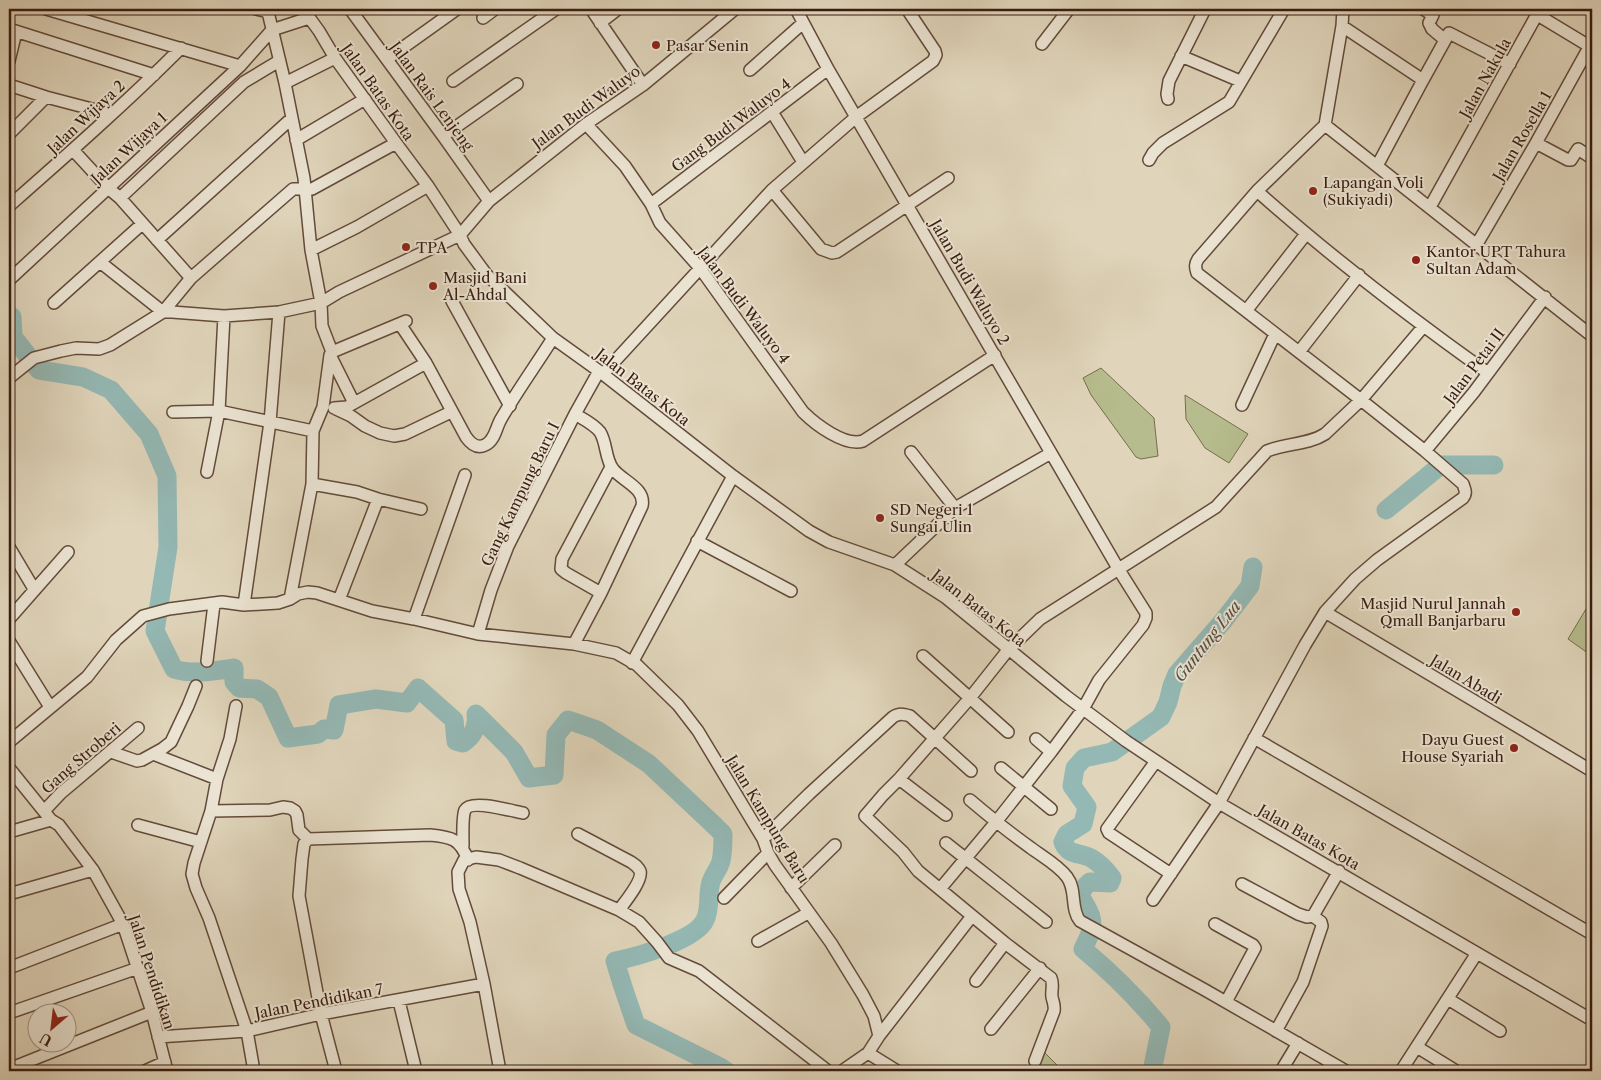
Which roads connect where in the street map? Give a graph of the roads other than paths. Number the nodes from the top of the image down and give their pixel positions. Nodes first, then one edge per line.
1 (46, 9) edge
2 (365, 9) edge
3 (457, 9) edge
4 (495, 9) edge
5 (556, 9) edge
6 (590, 9) edge
7 (618, 9) edge
8 (735, 9) edge
9 (796, 9) edge
10 (907, 9) edge
11 (1068, 9) edge
12 (1205, 9) edge
13 (1284, 9) edge
14 (1343, 9) edge
15 (264, 10) edge
16 (1431, 11) edge
17 (352, 12) edge
18 (306, 13) edge
19 (483, 18) dead end
20 (600, 23) junction
21 (803, 23) junction
22 (1342, 26) junction
23 (13, 30) edge
24 (269, 33) junction
25 (1445, 40) junction
26 (1042, 44) dead end
27 (1591, 44) edge
28 (181, 48) junction
29 (1181, 56) junction
30 (335, 58) junction
31 (386, 59) junction
32 (9, 61) edge
33 (279, 61) junction
34 (1510, 64) junction
35 (240, 66) junction
36 (828, 69) junction
37 (750, 70) dead end
38 (154, 75) junction
39 (1424, 80) junction
40 (453, 81) dead end
41 (1240, 81) junction
42 (285, 83) junction
43 (517, 84) dead end
44 (9, 85) edge
45 (643, 85) junction
46 (46, 97) junction
47 (366, 99) junction
48 (1168, 99) dead end
49 (772, 112) junction
50 (111, 114) junction
51 (856, 117) junction
52 (292, 118) junction
53 (586, 124) junction
54 (1325, 125) junction
55 (9, 134) edge
56 (443, 136) junction
57 (296, 140) junction
58 (396, 143) junction
59 (1536, 143) junction
60 (73, 150) junction
61 (1592, 158) edge
62 (1149, 160) dead end
63 (803, 162) junction
64 (1377, 166) junction
65 (948, 178) dead end
66 (428, 186) junction
67 (108, 188) junction
68 (305, 188) junction
69 (772, 190) junction
70 (1257, 191) junction
71 (120, 198) junction
72 (489, 201) junction
73 (651, 204) junction
74 (908, 205) junction
75 (9, 206) edge
76 (1430, 207) junction
77 (142, 224) junction
78 (1306, 234) junction
79 (460, 235) junction
80 (157, 240) junction
81 (1477, 244) junction
82 (311, 250) junction
83 (100, 262) junction
84 (700, 268) junction
85 (1359, 275) junction
86 (191, 278) junction
87 (9, 280) edge
88 (1544, 297) junction
89 (452, 301) dead end
90 (321, 303) junction
91 (54, 304) dead end
92 (1246, 311) junction
93 (162, 312) junction
94 (279, 312) junction
95 (224, 316) junction
96 (1592, 320) edge
97 (1423, 327) junction
98 (1588, 333) edge
99 (1275, 334) junction
100 (553, 338) junction
101 (1299, 352) junction
102 (331, 354) junction
103 (995, 355) junction
104 (426, 362) junction
105 (601, 373) junction
106 (1488, 373) junction
107 (10, 374) edge
108 (1361, 400) junction
109 (354, 403) junction
110 (1242, 405) dead end
111 (510, 406) junction
112 (323, 407) junction
113 (336, 409) junction
114 (219, 411) junction
115 (173, 412) dead end
116 (451, 412) junction
117 (575, 414) junction
118 (270, 422) junction
119 (313, 431) junction
120 (1425, 450) junction
121 (911, 452) dead end
122 (1051, 453) junction
123 (611, 467) junction
124 (208, 472) dead end
125 (465, 475) dead end
126 (733, 476) junction
127 (312, 484) junction
128 (378, 499) junction
129 (421, 508) dead end
130 (955, 508) junction
131 (697, 541) junction
132 (9, 547) edge
133 (68, 552) dead end
134 (895, 565) junction
135 (1119, 570) junction
136 (34, 589) junction
137 (791, 591) dead end
138 (601, 593) junction
139 (290, 599) junction
140 (339, 600) junction
141 (214, 604) junction
142 (244, 605) junction
143 (1325, 612) junction
144 (9, 619) edge
145 (414, 619) junction
146 (478, 634) junction
147 (9, 641) edge
148 (574, 644) junction
149 (1008, 650) junction
150 (923, 656) dead end
151 (207, 661) dead end
152 (632, 663) junction
153 (196, 686) dead end
154 (970, 698) junction
155 (236, 706) dead end
156 (50, 707) junction
157 (1083, 709) junction
158 (138, 728) dead end
159 (1008, 732) dead end
160 (1254, 738) junction
161 (934, 739) junction
162 (1036, 739) dead end
163 (9, 742) edge
164 (111, 752) junction
165 (1051, 752) junction
166 (153, 754) junction
167 (1156, 761) junction
168 (1001, 768) dead end
169 (10, 771) edge
170 (971, 771) dead end
171 (1592, 771) edge
172 (217, 778) junction
173 (900, 779) junction
174 (1024, 787) junction
175 (970, 800) dead end
176 (1219, 802) junction
177 (1051, 809) dead end
178 (211, 811) junction
179 (523, 813) dead end
180 (48, 815) junction
181 (946, 815) dead end
182 (996, 822) junction
183 (138, 825) dead end
184 (9, 832) edge
185 (578, 834) dead end
186 (308, 839) junction
187 (763, 839) junction
188 (201, 842) junction
189 (946, 843) dead end
190 (835, 845) dead end
191 (463, 846) junction
192 (768, 853) junction
193 (966, 858) junction
194 (468, 860) junction
195 (93, 870) junction
196 (1338, 871) junction
197 (1171, 874) junction
198 (1242, 884) dead end
199 (791, 888) junction
200 (940, 889) junction
201 (9, 894) edge
202 (724, 898) dead end
203 (1153, 900) dead end
204 (620, 910) junction
205 (808, 913) junction
206 (972, 916) junction
207 (1313, 916) junction
208 (1046, 922) dead end
209 (123, 924) junction
210 (1215, 924) dead end
211 (1592, 934) edge
212 (758, 941) dead end
213 (1005, 944) junction
214 (1477, 953) junction
215 (9, 968) edge
216 (138, 968) junction
217 (1040, 968) junction
218 (976, 982) dead end
219 (484, 984) junction
220 (1448, 999) junction
221 (399, 1001) junction
222 (1226, 1002) junction
223 (152, 1012) junction
224 (9, 1013) edge
225 (321, 1014) junction
226 (1592, 1020) edge
227 (991, 1029) dead end
228 (247, 1031) junction
229 (1276, 1031) junction
230 (1500, 1031) dead end
231 (879, 1036) junction
232 (158, 1037) junction
233 (1298, 1043) junction
234 (1417, 1047) junction
235 (868, 1052) junction
236 (1035, 1061) dead end
237 (166, 1067) edge
238 (9, 1069) edge
239 (145, 1071) edge
240 (254, 1071) edge
241 (336, 1071) edge
242 (416, 1071) edge
243 (500, 1071) edge
244 (828, 1071) edge
245 (842, 1071) edge
246 (897, 1071) edge
247 (1281, 1071) edge
248 (1346, 1071) edge
249 (1401, 1071) edge
250 (1456, 1071) edge

1 - 28 street
2 - 17 street
3 - 31 street
4 - 19 street
5 - 40 street
6 - 20 street
7 - 20 street
8 - 45 street, Jalan Budi Waluyo
9 - 21 street, Jalan Budi Waluyo 2
10 - 51 street, Gang Kampung Baru I
11 - 26 street
12 - 29 street
13 - 41 street
14 - 22 street
15 - 24 street
16 - 25 street
17 - 31 street, Jalan Rais Lenjeng
18 - 24 street
18 - 30 street, Jalan Batas Kota
20 - 45 street
21 - 36 street, Jalan Budi Waluyo 2
21 - 37 street
22 - 39 street
22 - 54 street
23 - 32 street
23 - 38 street
24 - 33 street
24 - 35 street, Jalan Wijaya 1
25 - 34 street
25 - 39 street
27 - 34 street, Jalan Nakula
27 - 59 street, Jalan Rosella 1
28 - 35 street
28 - 38 street, Jalan Wijaya 2
29 - 41 street
29 - 48 street
30 - 42 street
30 - 47 street, Jalan Batas Kota
31 - 56 street, Jalan Rais Lenjeng
33 - 42 street
33 - 71 street
34 - 76 street, Jalan Nakula
35 - 67 street, Jalan Wijaya 1
36 - 49 street, Gang Budi Waluyo 4
36 - 51 street, Jalan Budi Waluyo 2
38 - 50 street, Jalan Wijaya 2
39 - 64 street
41 - 62 street
42 - 52 street
43 - 56 street
44 - 46 street
45 - 53 street, Jalan Budi Waluyo
46 - 50 street
46 - 55 street
47 - 57 street
47 - 58 street, Jalan Batas Kota
49 - 63 street
49 - 73 street, Gang Budi Waluyo 4
50 - 60 street, Jalan Wijaya 2
51 - 63 street, Gang Kampung Baru I
51 - 74 street, Jalan Budi Waluyo 2
52 - 57 street
52 - 80 street
53 - 72 street, Jalan Budi Waluyo
53 - 73 street, Jalan Budi Waluyo 4
54 - 64 street
54 - 70 street
56 - 72 street, Jalan Rais Lenjeng
57 - 68 street
58 - 66 street, Jalan Batas Kota
58 - 68 street
59 - 61 street
59 - 81 street, Jalan Rosella 1
60 - 67 street
60 - 75 street, Jalan Wijaya 2
63 - 69 street, Gang Kampung Baru I
64 - 76 street
65 - 74 street
66 - 79 street, Jalan Batas Kota
66 - 82 street
67 - 71 street
67 - 87 street, Jalan Wijaya 1
68 - 82 street
68 - 86 street
69 - 74 street
69 - 84 street, Gang Kampung Baru I
70 - 78 street
70 - 92 street
71 - 77 street
72 - 79 street, Jalan Budi Waluyo
73 - 84 street, Jalan Budi Waluyo 4
74 - 103 street, Jalan Budi Waluyo 2
76 - 81 street
77 - 80 street
77 - 83 street
78 - 85 street
78 - 92 street
79 - 90 street
79 - 100 street, Jalan Batas Kota
80 - 86 street
81 - 88 street
82 - 90 street
83 - 91 street
83 - 93 street
84 - 103 street, Jalan Budi Waluyo 4
84 - 105 street, Gang Kampung Baru I
85 - 97 street
85 - 101 street
86 - 93 street
88 - 98 street
88 - 106 street, Jalan Petai II
89 - 111 street
90 - 94 street
90 - 102 street
92 - 99 street
93 - 95 street
93 - 107 street
94 - 95 street
94 - 118 street
95 - 114 street
96 - 98 street
97 - 106 street
97 - 108 street
99 - 101 street
99 - 110 street
100 - 105 street, Jalan Batas Kota
100 - 111 street
101 - 108 street
102 - 104 street
102 - 109 street
102 - 112 street
103 - 122 street, Jalan Budi Waluyo 2
104 - 109 street
104 - 116 street
105 - 117 street, Gang Kampung Baru I
105 - 126 street, Jalan Batas Kota
106 - 120 street, Jalan Petai II
108 - 120 street
108 - 135 street
109 - 113 street
111 - 116 street
112 - 113 street
112 - 119 street
113 - 116 street
114 - 115 street
114 - 118 street
114 - 124 street
117 - 123 street
117 - 146 street, Gang Kampung Baru I
118 - 119 street
118 - 142 street
119 - 127 street
120 - 143 street
121 - 130 street
122 - 130 street
122 - 135 street, Jalan Budi Waluyo 2
123 - 138 street
123 - 138 street
125 - 145 street
126 - 131 street
126 - 134 street, Jalan Batas Kota
127 - 128 street
127 - 139 street
128 - 129 street
128 - 140 street
130 - 134 street
131 - 137 street
131 - 152 street
132 - 136 street
133 - 136 street
134 - 149 street, Jalan Batas Kota
135 - 149 street
135 - 157 street, Jalan Budi Waluyo 2
136 - 144 street
138 - 148 street
139 - 140 street, Jalan Kampung Baru
139 - 142 street, Jalan Kampung Baru
140 - 145 street, Jalan Kampung Baru
141 - 142 street, Jalan Kampung Baru
141 - 151 street
141 - 156 street, Jalan Kampung Baru
143 - 160 street
143 - 171 street, Jalan Abadi
145 - 146 street, Jalan Kampung Baru
146 - 148 street, Jalan Kampung Baru
147 - 156 street
148 - 152 street, Jalan Kampung Baru
149 - 154 street
149 - 157 street, Jalan Batas Kota
150 - 154 street
152 - 187 street, Jalan Kampung Baru
153 - 166 street
154 - 159 street
154 - 161 street
155 - 172 street
156 - 163 street
157 - 165 street
157 - 167 street, Jalan Batas Kota
158 - 164 street, Gang Stroberi
160 - 176 street
160 - 211 street
161 - 170 street
161 - 173 street
161 - 187 street
162 - 165 street
164 - 166 street
164 - 180 street, Gang Stroberi
165 - 174 street
166 - 172 street
167 - 176 street, Jalan Batas Kota
167 - 197 street
168 - 174 street
169 - 180 street, Jalan Pendidikan
172 - 178 street
173 - 181 street
173 - 200 street
174 - 177 street
174 - 182 street
175 - 182 street
176 - 196 street, Jalan Batas Kota
176 - 197 street
178 - 186 street
178 - 188 street
179 - 191 street
180 - 184 street
180 - 195 street, Jalan Pendidikan
182 - 193 street
182 - 222 street
183 - 188 street
185 - 204 street
186 - 191 street
186 - 225 street
187 - 192 street, Jalan Kampung Baru
188 - 228 street
189 - 193 street
190 - 199 street
191 - 194 street
192 - 199 street, Jalan Kampung Baru
192 - 202 street
193 - 200 street
193 - 208 street
194 - 204 street
194 - 219 street
195 - 201 street
195 - 209 street, Jalan Pendidikan
196 - 207 street
196 - 214 street, Jalan Batas Kota
197 - 203 street
198 - 207 street
199 - 205 street, Jalan Kampung Baru
200 - 206 street
204 - 244 street
205 - 212 street
205 - 231 street, Jalan Kampung Baru
206 - 213 street
206 - 231 street
207 - 229 street
209 - 215 street
209 - 216 street, Jalan Pendidikan
210 - 222 street
213 - 217 street
213 - 218 street
214 - 220 street
214 - 226 street, Jalan Batas Kota
216 - 223 street, Jalan Pendidikan
216 - 224 street
217 - 227 street
217 - 236 street
219 - 221 street, Jalan Pendidikan 7
219 - 243 street
220 - 230 street
220 - 234 street
221 - 225 street, Jalan Pendidikan 7
221 - 242 street
222 - 229 street
223 - 232 street, Jalan Pendidikan
223 - 238 street
225 - 228 street, Jalan Pendidikan 7
225 - 241 street
228 - 232 street, Jalan Pendidikan 7
228 - 240 street
229 - 233 street
231 - 235 street
232 - 237 street, Jalan Pendidikan
233 - 247 street
233 - 248 street
234 - 249 street
234 - 250 street
235 - 245 street
235 - 246 street
237 - 239 street

